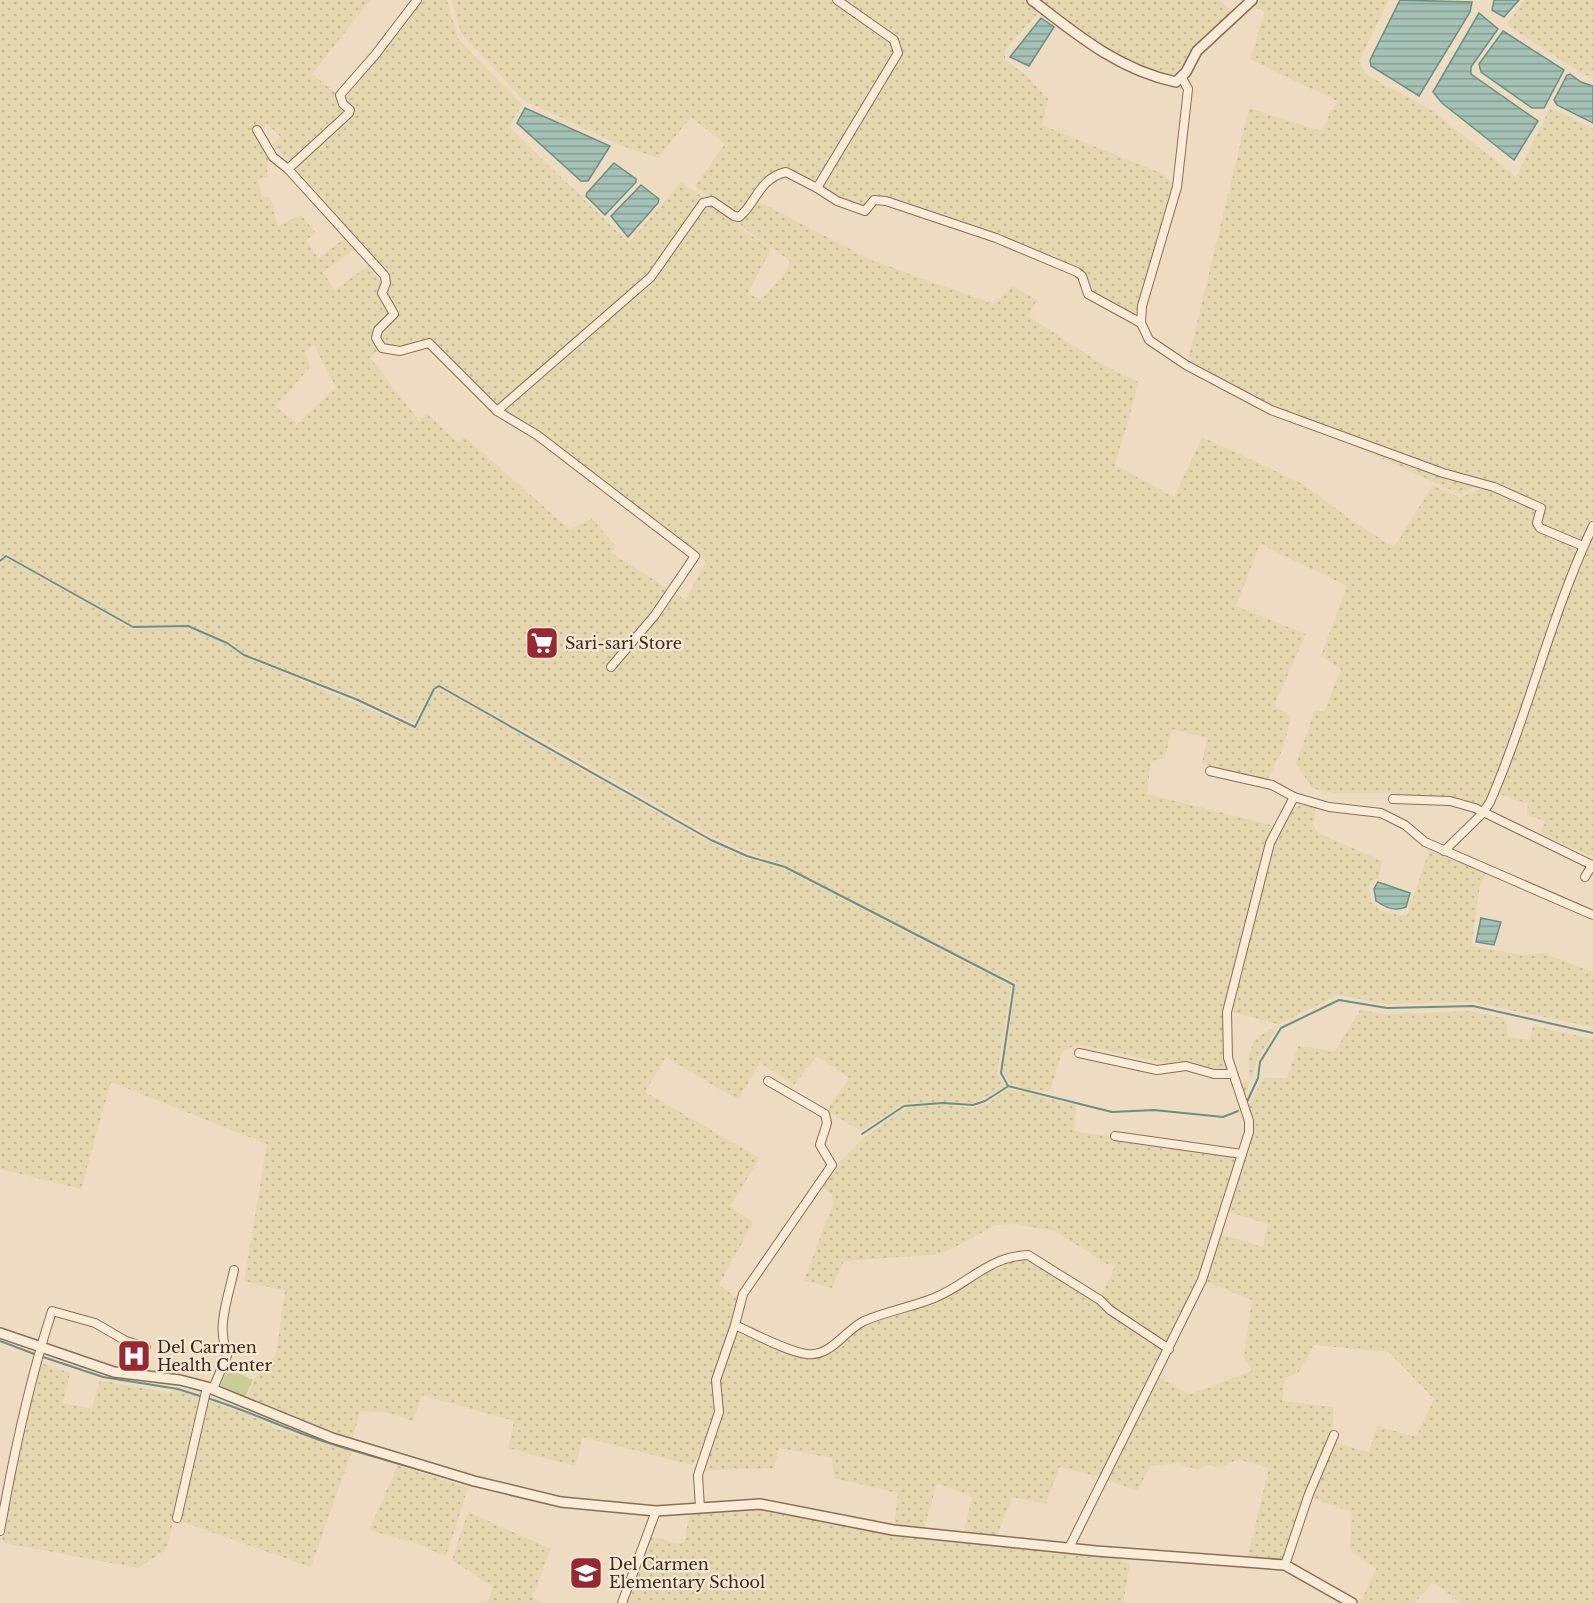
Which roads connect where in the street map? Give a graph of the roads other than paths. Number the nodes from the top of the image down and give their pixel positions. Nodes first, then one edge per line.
1 (417, 0) edge
2 (837, 0) edge
3 (1032, 0) edge
4 (1252, 0) edge
5 (1182, 78) junction
6 (257, 130) dead end
7 (288, 169) junction
8 (817, 188) junction
9 (1141, 322) junction
10 (496, 411) junction
11 (1593, 526) edge
12 (1583, 546) junction
13 (611, 667) dead end
14 (1210, 771) dead end
15 (1294, 797) junction
16 (1393, 799) dead end
17 (1483, 813) junction
18 (1444, 851) junction
19 (1585, 878) dead end
20 (1593, 915) edge
21 (1079, 1053) dead end
22 (1231, 1074) junction
23 (768, 1081) dead end
24 (1115, 1136) dead end
25 (1242, 1154) junction
26 (234, 1270) dead end
27 (735, 1325) junction
28 (0, 1333) edge
29 (41, 1346) junction
30 (146, 1347) dead end
31 (1169, 1349) junction
32 (210, 1388) junction
33 (1334, 1435) dead end
34 (700, 1508) junction
35 (656, 1511) junction
36 (177, 1518) dead end
37 (0, 1531) edge
38 (1069, 1548) junction
39 (1285, 1565) junction
40 (622, 1603) edge
41 (1352, 1603) edge

1 - 7 street
2 - 8 street
3 - 5 street
4 - 5 street
5 - 9 street
6 - 7 street
7 - 10 street
8 - 9 street
8 - 10 street
9 - 12 street
10 - 13 street
11 - 12 street
12 - 17 street
14 - 15 street
15 - 18 street
15 - 22 street
16 - 17 street
17 - 18 street
17 - 19 street
18 - 20 street
21 - 22 street
22 - 25 street
23 - 27 street
24 - 25 street
25 - 31 street
26 - 32 street
27 - 31 street
27 - 34 street
28 - 29 street
29 - 30 street
29 - 32 street
29 - 37 street
31 - 38 street
32 - 35 street
32 - 36 street
33 - 39 street
34 - 35 street
34 - 38 street
35 - 40 street
38 - 39 street
39 - 41 street

